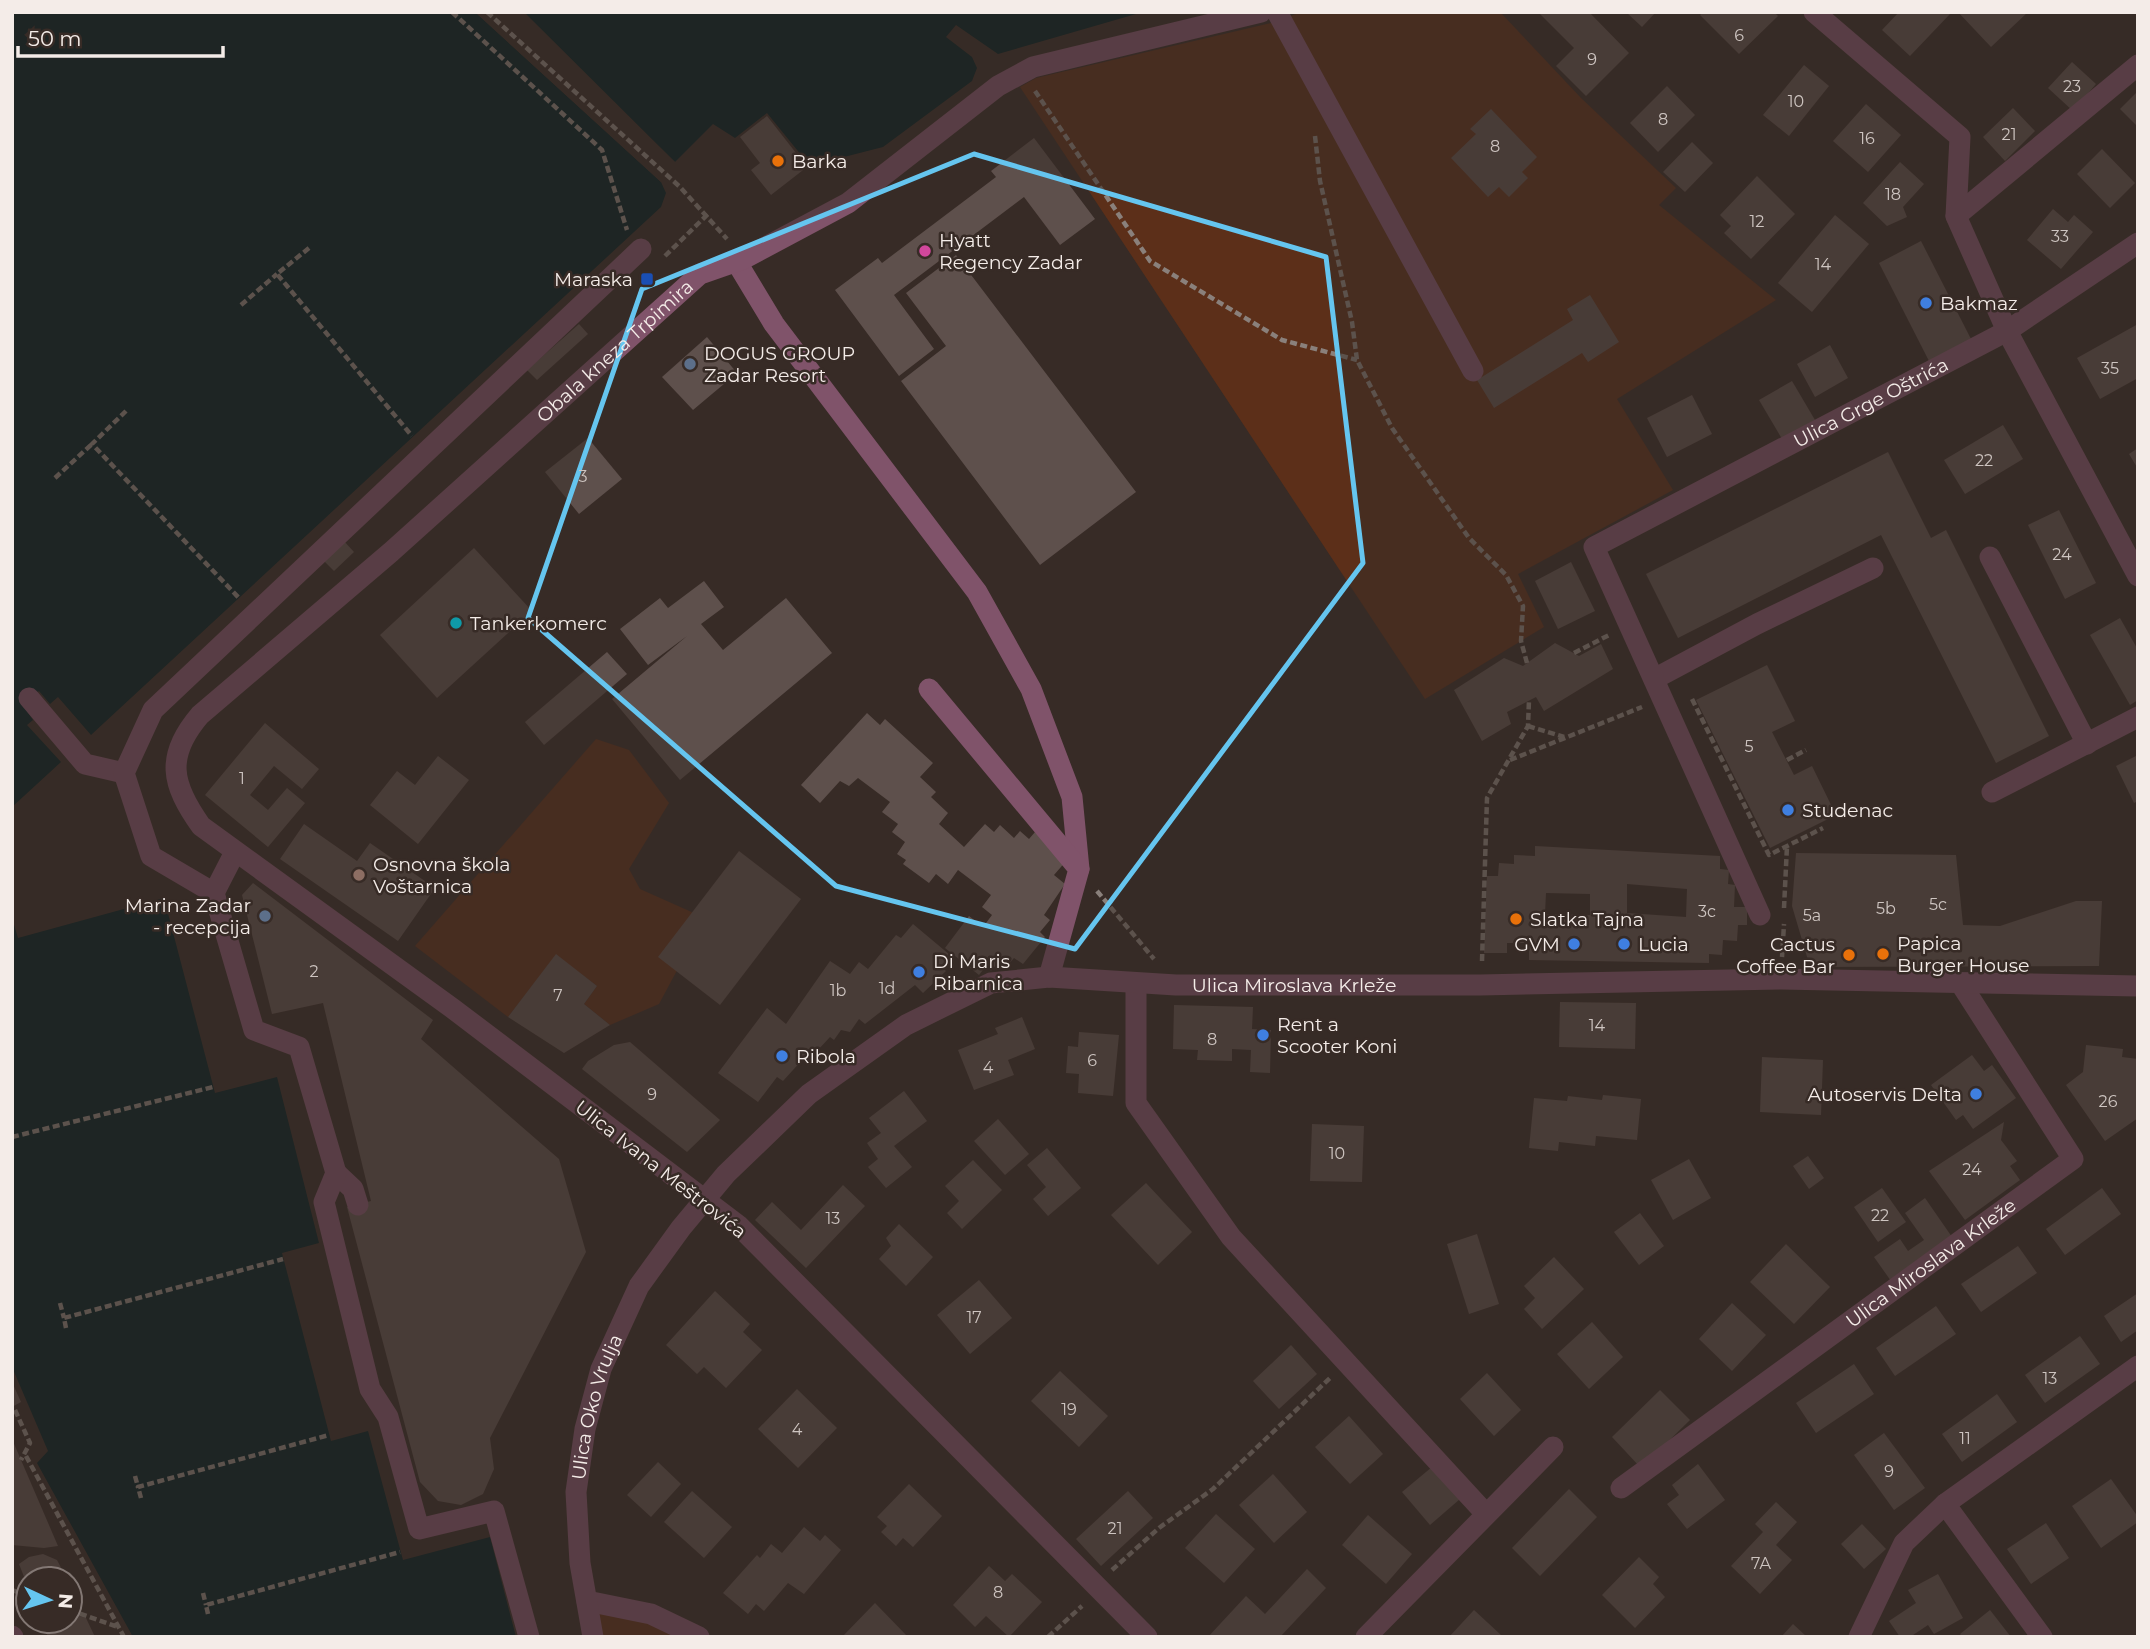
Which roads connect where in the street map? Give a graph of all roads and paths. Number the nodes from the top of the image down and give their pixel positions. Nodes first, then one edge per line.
1 (452, 12) edge
2 (487, 12) edge
3 (1261, 12) edge
4 (1277, 12) edge
5 (1814, 12) edge
6 (2138, 65) edge
7 (1022, 73) junction
8 (1314, 126) dead end
9 (708, 214) junction
10 (1956, 216) junction
11 (2138, 243) edge
12 (635, 244) junction
13 (309, 248) dead end
14 (739, 260) junction
15 (277, 274) junction
16 (241, 305) dead end
17 (2007, 331) junction
18 (1357, 360) junction
19 (1473, 371) dead end
20 (125, 411) dead end
21 (414, 439) dead end
22 (92, 444) junction
23 (55, 478) dead end
24 (1990, 557) dead end
25 (1873, 568) dead end
26 (2138, 576) edge
27 (240, 599) dead end
28 (1628, 625) junction
29 (1574, 653) dead end
30 (1527, 663) dead end
31 (1654, 679) junction
32 (929, 689) dead end
33 (29, 698) dead end
34 (1529, 700) dead end
35 (1693, 702) dead end
36 (1650, 704) dead end
37 (2138, 717) edge
38 (1528, 726) junction
39 (1566, 737) junction
40 (2087, 744) junction
41 (1806, 750) dead end
42 (1509, 760) junction
43 (1787, 760) dead end
44 (124, 772) junction
45 (175, 774) joint
46 (1735, 789) dead end
47 (1992, 792) dead end
48 (1740, 796) junction
49 (1823, 828) dead end
50 (235, 852) junction
51 (1079, 869) junction
52 (214, 893) junction
53 (1760, 915) dead end
54 (1049, 977) junction
55 (1136, 983) junction
56 (1961, 984) junction
57 (1176, 985) junction
58 (1482, 985) junction
59 (2138, 986) edge
60 (213, 1087) dead end
61 (12, 1137) edge
62 (336, 1173) junction
63 (703, 1200) junction
64 (358, 1205) dead end
65 (283, 1259) dead end
66 (60, 1303) dead end
67 (64, 1318) junction
68 (66, 1328) dead end
69 (1346, 1362) junction
70 (2138, 1367) edge
71 (15, 1410) dead end
72 (329, 1435) dead end
73 (1553, 1447) dead end
74 (135, 1476) dead end
75 (138, 1487) junction
76 (1621, 1488) dead end
77 (141, 1498) dead end
78 (1945, 1504) junction
79 (1486, 1514) junction
80 (400, 1552) dead end
81 (1099, 1590) junction
82 (203, 1593) dead end
83 (587, 1601) junction
84 (206, 1605) junction
85 (208, 1614) dead end
86 (84, 1615) edge
87 (119, 1627) junction
88 (124, 1637) edge
89 (528, 1637) edge
90 (593, 1637) edge
91 (699, 1637) edge
92 (1048, 1637) edge
93 (1147, 1637) edge
94 (1366, 1637) edge
95 (1859, 1637) edge
96 (2042, 1637) edge

1 - 12 path
2 - 9 path
3 - 7 street, Obala kneza Trpimira
4 - 19 street
5 - 10 street
6 - 10 street
7 - 14 street, Obala kneza Trpimira
7 - 18 path
8 - 18 path
9 - 12 path
9 - 14 path
10 - 17 street
11 - 17 street, Ulica Grge Oštrića
12 - 44 street
13 - 15 path
14 - 45 street, Obala kneza Trpimira
14 - 51 street
15 - 16 path
15 - 21 path
17 - 26 street
17 - 28 street, Ulica Grge Oštrića
18 - 30 path
20 - 22 path
22 - 23 path
22 - 27 path
24 - 40 street
25 - 31 street
28 - 29 path
28 - 31 street
31 - 53 street
32 - 51 street
33 - 44 street
34 - 38 path
35 - 48 path
36 - 39 path
37 - 40 street
38 - 39 path
38 - 42 path
39 - 42 path
40 - 47 street
41 - 43 path
42 - 58 path
44 - 52 street
45 - 50 street, Ulica Ivana Meštrovića
46 - 48 path
48 - 49 path
50 - 52 street
50 - 63 street, Ulica Ivana Meštrovića
51 - 54 street
51 - 57 path
52 - 62 street
54 - 55 street, Ulica Miroslava Krleže
54 - 63 street, Ulica Miroslava Krleže
55 - 57 street, Ulica Miroslava Krleže
55 - 69 street
56 - 58 street, Ulica Miroslava Krleže
56 - 59 street, Ulica Miroslava Krleže
56 - 76 street, Ulica Miroslava Krleže
57 - 58 street, Ulica Miroslava Krleže
60 - 61 path
62 - 64 street
62 - 89 street
63 - 81 street, Ulica Ivana Meštrovića
63 - 83 street, Ulica Oko Vrulja
65 - 67 path
66 - 67 path
67 - 68 path
69 - 79 street
69 - 81 path
70 - 78 street
71 - 87 path
72 - 75 path
73 - 79 street
74 - 75 path
75 - 77 path
78 - 95 street
78 - 96 street
79 - 94 street
80 - 84 path
81 - 92 path
81 - 93 street, Ulica Ivana Meštrovića
82 - 84 path
83 - 90 street, Ulica Oko Vrulja
83 - 91 street
84 - 85 path
86 - 87 path
87 - 88 path

